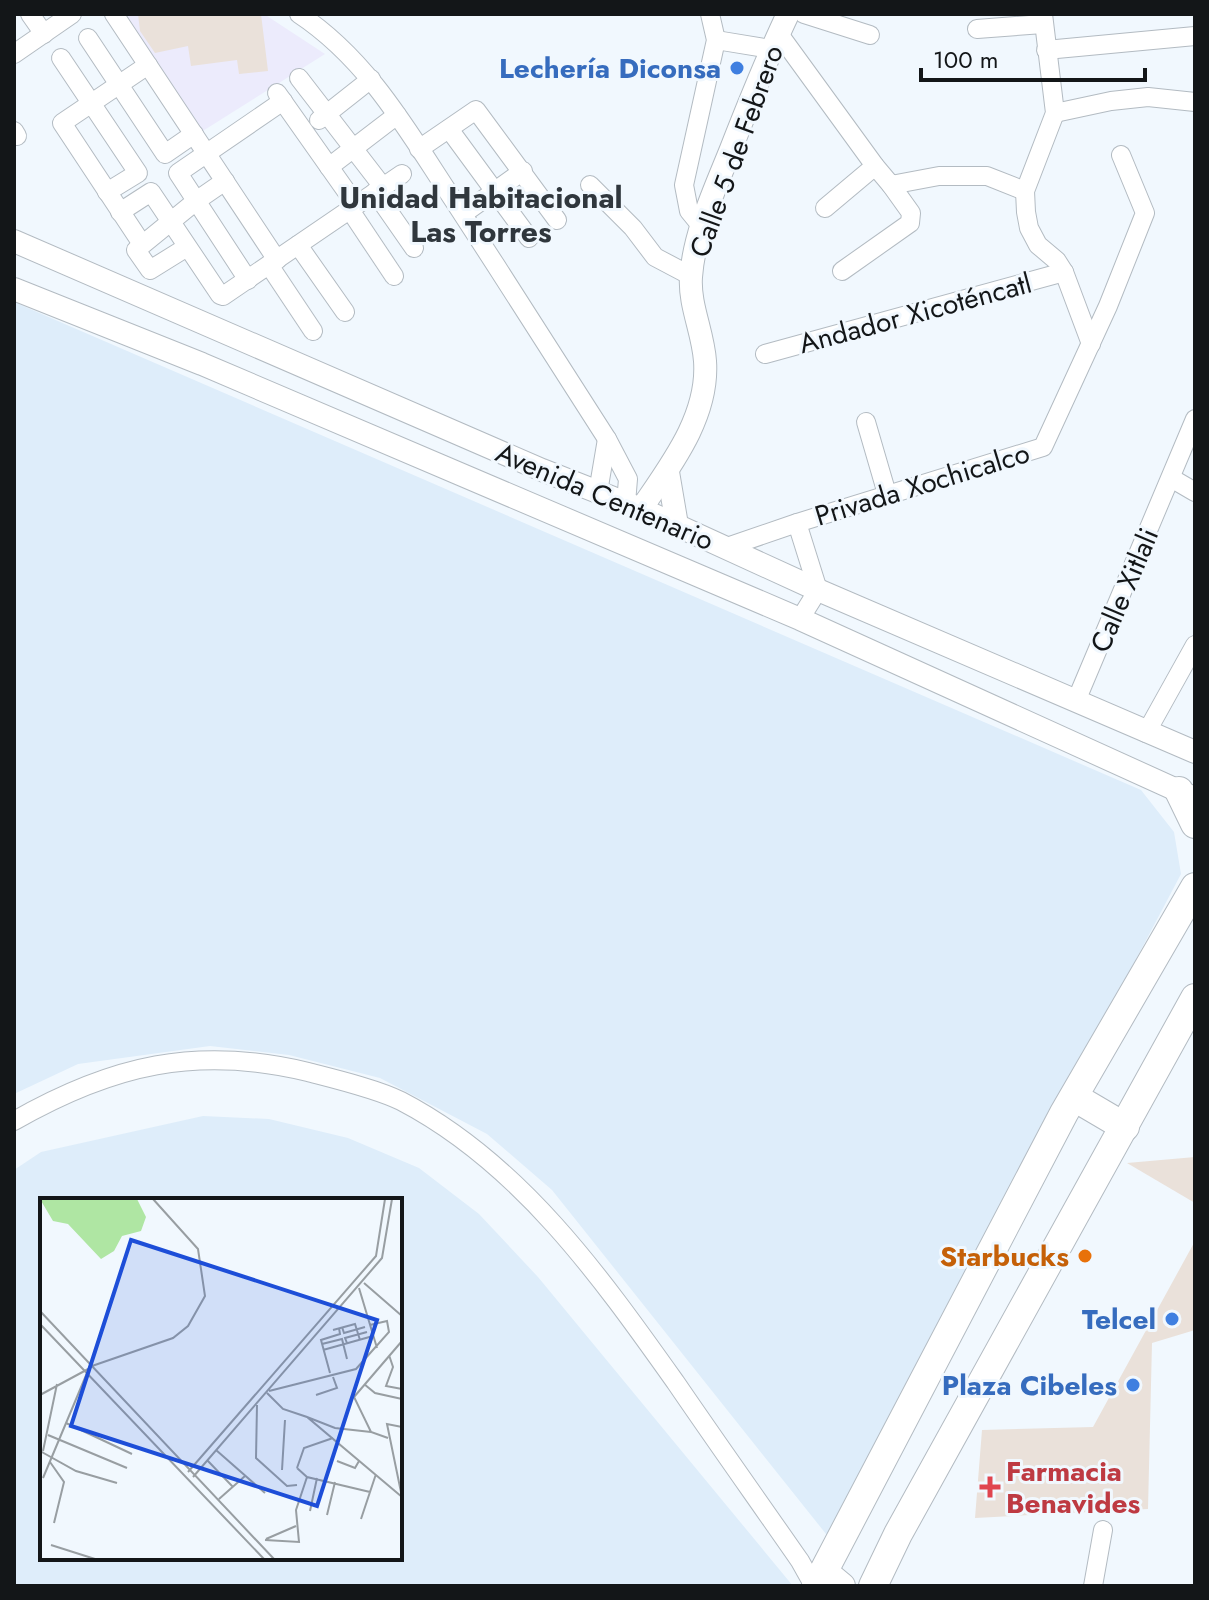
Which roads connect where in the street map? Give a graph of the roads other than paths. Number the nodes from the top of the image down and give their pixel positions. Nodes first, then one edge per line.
1 (30, 14) edge
2 (72, 14) edge
3 (114, 14) edge
4 (299, 14) edge
5 (710, 14) edge
6 (804, 14) edge
7 (1043, 19) edge
8 (977, 29) dead end
9 (779, 32) edge
10 (44, 34) junction
11 (870, 35) dead end
12 (1195, 36) edge
13 (88, 38) dead end
14 (716, 40) junction
15 (1046, 50) junction
16 (14, 54) edge
17 (61, 58) dead end
18 (148, 65) junction
19 (299, 78) dead end
20 (371, 79) junction
21 (119, 84) junction
22 (1195, 102) edge
23 (91, 103) junction
24 (1055, 113) junction
25 (327, 114) junction
26 (397, 115) junction
27 (449, 129) junction
28 (304, 131) junction
29 (194, 134) junction
30 (353, 149) junction
31 (419, 149) junction
32 (207, 154) junction
33 (1121, 155) dead end
34 (875, 166) junction
35 (329, 167) junction
36 (523, 171) junction
37 (402, 174) dead end
38 (225, 181) junction
39 (590, 185) dead end
40 (891, 185) junction
41 (379, 190) junction
42 (1025, 191) junction
43 (107, 192) junction
44 (494, 193) junction
45 (196, 201) junction
46 (353, 208) junction
47 (825, 208) dead end
48 (120, 212) junction
49 (463, 214) junction
50 (557, 220) dead end
51 (170, 221) junction
52 (702, 227) junction
53 (529, 238) dead end
54 (14, 241) edge
55 (142, 244) junction
56 (298, 245) junction
57 (187, 247) junction
58 (414, 248) dead end
59 (273, 262) junction
60 (842, 271) dead end
61 (1064, 272) junction
62 (394, 276) dead end
63 (691, 276) junction
64 (248, 280) junction
65 (14, 289) edge
66 (345, 312) dead end
67 (313, 331) dead end
68 (1091, 344) junction
69 (765, 354) dead end
70 (1195, 419) edge
71 (866, 422) dead end
72 (607, 439) junction
73 (542, 470) junction
74 (668, 472) junction
75 (1171, 478) junction
76 (598, 492) junction
77 (1195, 492) edge
78 (887, 494) junction
79 (527, 502) junction
80 (634, 506) junction
81 (797, 523) junction
82 (677, 525) junction
83 (727, 547) junction
84 (818, 590) junction
85 (800, 619) junction
86 (1195, 645) edge
87 (1076, 701) junction
88 (1146, 733) junction
89 (1195, 752) edge
90 (1187, 795) edge
91 (1195, 824) edge
92 (1195, 887) edge
93 (1195, 998) edge
94 (1074, 1097) junction
95 (14, 1121) edge
96 (1125, 1127) junction
97 (1103, 1530) dead end
98 (819, 1578) edge
99 (873, 1586) edge
100 (1093, 1586) edge

1 - 10 street
2 - 10 street
3 - 18 street
4 - 20 street
5 - 14 street
6 - 11 street
7 - 8 street
7 - 15 street
9 - 14 street
9 - 34 street
9 - 52 street, Calle 5 de Febrero
10 - 16 street
12 - 15 street
13 - 21 street
14 - 52 street
15 - 24 street
17 - 23 street
18 - 21 street
18 - 29 street
19 - 25 street
20 - 25 street
20 - 26 street
21 - 23 street
21 - 29 street
22 - 24 street
23 - 43 street
23 - 43 street
24 - 42 street
25 - 28 street
25 - 30 street
26 - 30 street
26 - 31 street
27 - 31 street
27 - 36 street
27 - 44 street
28 - 32 street
28 - 35 street
29 - 32 street
30 - 35 street
30 - 41 street
31 - 49 street
32 - 38 street
32 - 45 street
33 - 68 street, Privada Xochicalco
34 - 40 street
34 - 47 street
35 - 46 street
36 - 44 street
36 - 50 street
37 - 41 street
38 - 45 street
38 - 59 street
39 - 63 street
40 - 42 street
40 - 60 street
41 - 46 street
41 - 58 street
42 - 61 street
43 - 48 street
44 - 49 street
44 - 53 street
45 - 51 street
45 - 64 street
46 - 56 street
46 - 62 street
48 - 51 street
48 - 55 street
49 - 72 street
51 - 55 street
51 - 57 street
52 - 63 street, Calle 5 de Febrero
54 - 73 street, Avenida Centenario
55 - 57 street
56 - 59 street
56 - 66 street
57 - 64 street
59 - 64 street
59 - 67 street
61 - 68 street
61 - 69 street, Andador Xicoténcatl
63 - 74 street, Calle 5 de Febrero
65 - 79 street, Avenida Centenario
68 - 78 street, Privada Xochicalco
70 - 75 street, Calle Xitlali
71 - 78 street
72 - 76 street
72 - 80 street
73 - 76 street, Avenida Centenario
73 - 79 street
74 - 80 street, Calle 5 de Febrero
74 - 82 street
75 - 77 street
75 - 87 street, Calle Xitlali
76 - 80 street, Avenida Centenario
78 - 81 street, Privada Xochicalco
79 - 85 street, Avenida Centenario
80 - 82 street, Avenida Centenario
81 - 83 street, Privada Xochicalco
81 - 84 street
82 - 83 street, Avenida Centenario
83 - 84 street, Avenida Centenario
84 - 85 street
84 - 87 street, Avenida Centenario
85 - 90 street, Avenida Centenario
86 - 88 street
87 - 88 street, Avenida Centenario
88 - 89 street, Avenida Centenario
90 - 91 main road
92 - 94 main road
93 - 96 main road
94 - 96 main road
94 - 98 main road
95 - 98 street
96 - 99 main road
97 - 100 street

